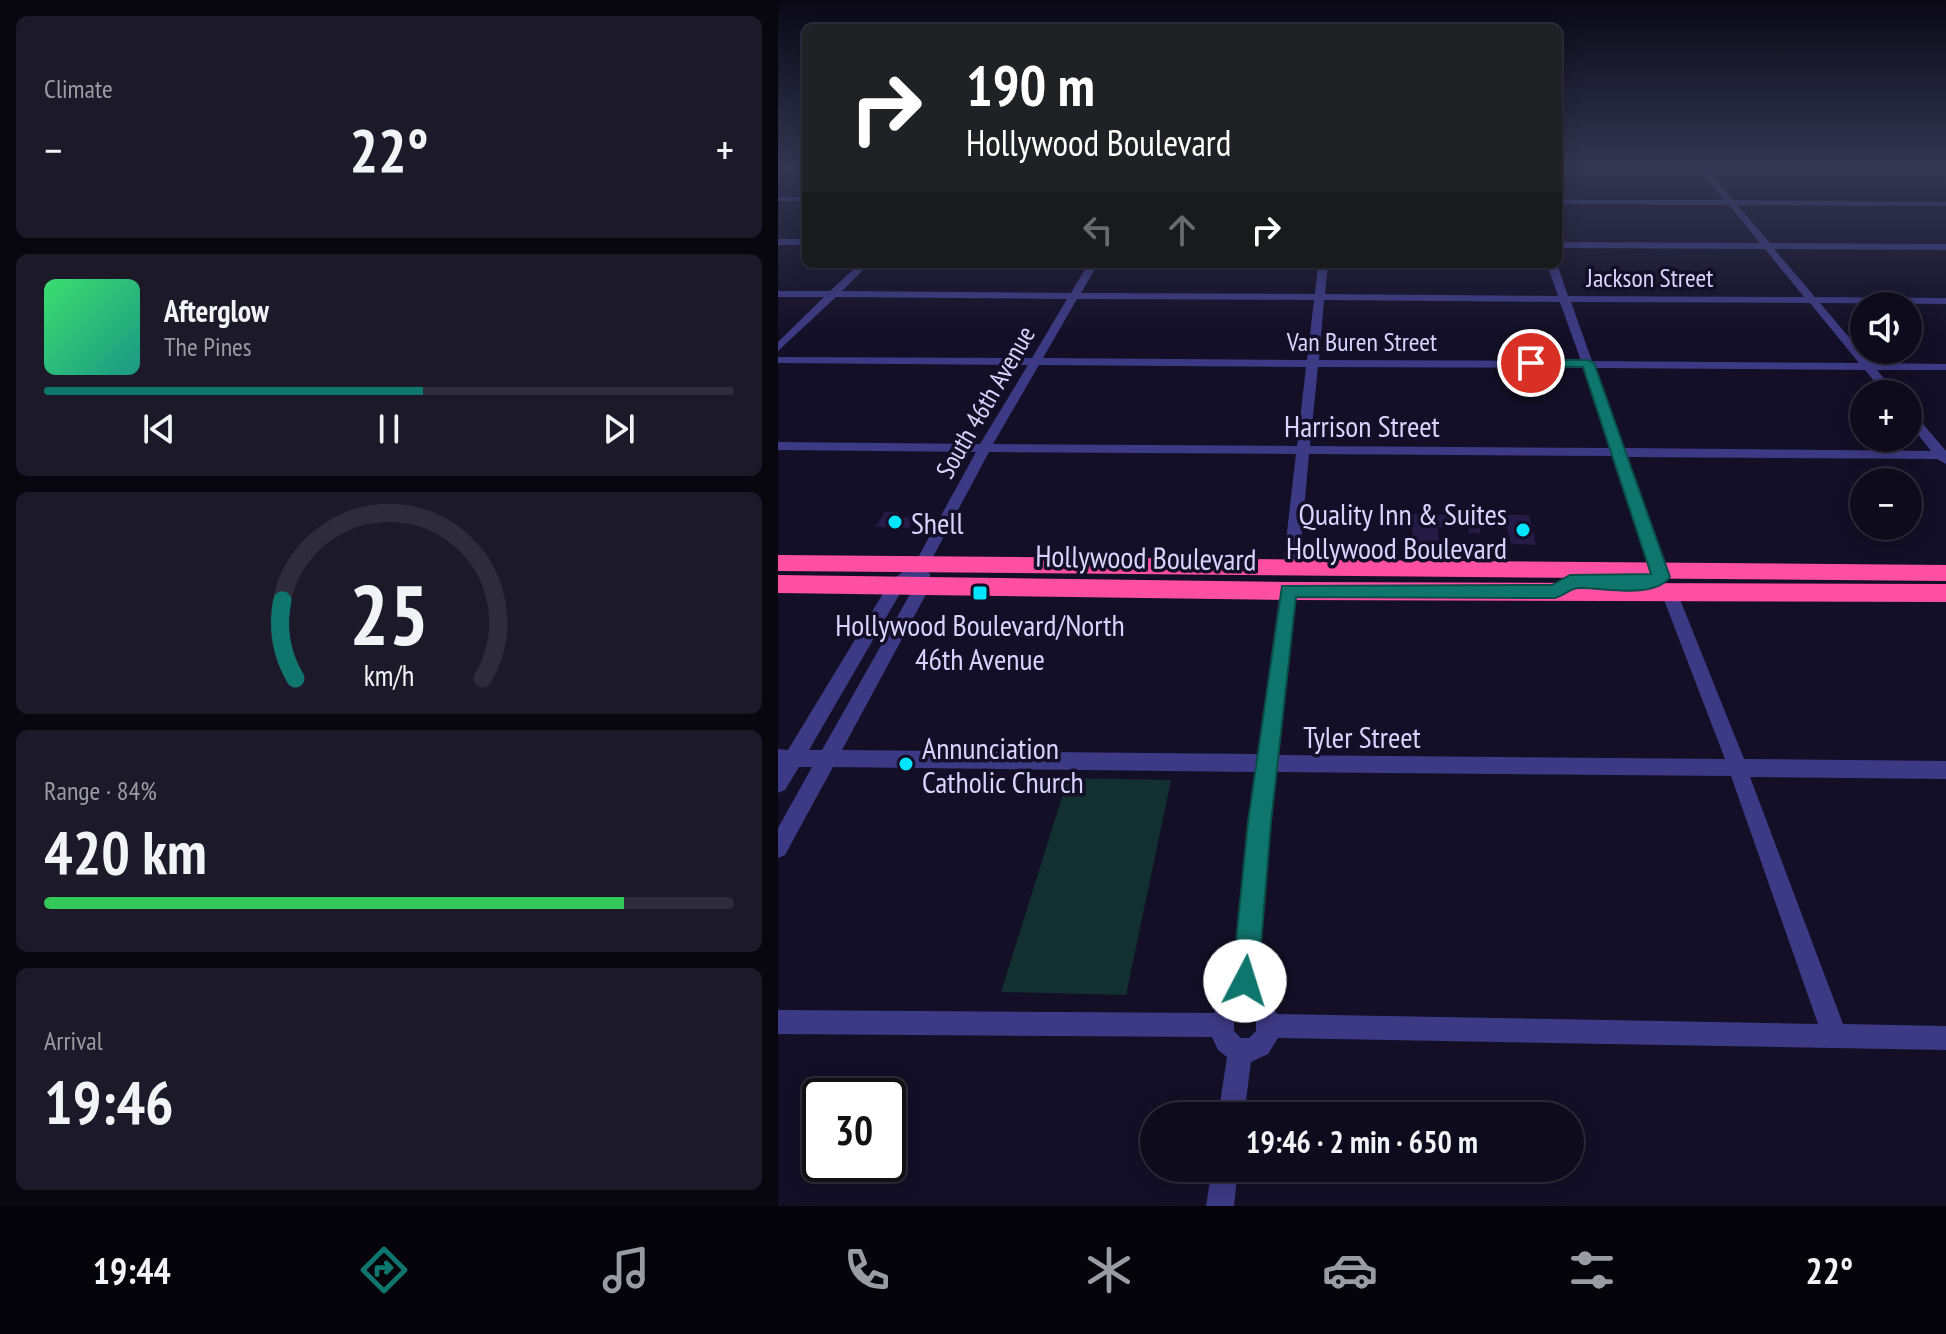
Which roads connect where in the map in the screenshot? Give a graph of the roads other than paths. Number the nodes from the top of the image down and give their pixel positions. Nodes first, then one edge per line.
1 (1748, 222) edge
2 (778, 242) edge
3 (802, 242) edge
4 (1562, 245) edge
5 (1768, 246) junction
6 (1946, 247) edge
7 (860, 268) edge
8 (1091, 268) edge
9 (1323, 268) edge
10 (1553, 268) edge
11 (778, 294) edge
12 (833, 294) junction
13 (1074, 296) junction
14 (1320, 297) junction
15 (1564, 299) junction
16 (1814, 300) junction
17 (1946, 301) edge
18 (778, 348) edge
19 (778, 360) edge
20 (1036, 360) junction
21 (1588, 363) junction
22 (1313, 364) junction
23 (1868, 367) junction
24 (1946, 367) edge
25 (1879, 380) edge
26 (1922, 431) edge
27 (778, 446) edge
28 (984, 448) junction
29 (1302, 450) junction
30 (1620, 453) junction
31 (1944, 457) edge
32 (778, 563) edge
33 (1946, 573) edge
34 (922, 576) junction
35 (1290, 579) junction
36 (1665, 581) junction
37 (778, 584) edge
38 (896, 586) junction
39 (1946, 593) edge
40 (786, 758) edge
41 (828, 758) junction
42 (1266, 765) junction
43 (1738, 769) junction
44 (1946, 770) edge
45 (778, 784) edge
46 (778, 848) edge
47 (1243, 1002) junction
48 (778, 1022) edge
49 (1223, 1025) junction
50 (1267, 1026) junction
51 (1835, 1036) junction
52 (1946, 1038) edge
53 (1240, 1052) junction
54 (1233, 1102) edge
55 (1223, 1182) edge
56 (1220, 1206) edge

1 - 5 street
2 - 3 street
4 - 5 street
5 - 6 street
5 - 16 street
7 - 12 street
8 - 13 street, South 46th Avenue
9 - 14 street
10 - 15 street
11 - 12 street, Jackson Street
12 - 13 street, Jackson Street
12 - 18 street
13 - 14 street, Jackson Street
13 - 20 street, South 46th Avenue
14 - 15 street, Jackson Street
14 - 22 street
15 - 16 street, Jackson Street
15 - 21 street
16 - 17 street, Jackson Street
16 - 23 street
19 - 20 street, Van Buren Street
20 - 22 street, Van Buren Street
20 - 28 street, South 46th Avenue
21 - 22 street, Van Buren Street
21 - 23 street, Van Buren Street
21 - 30 street
22 - 29 street
23 - 24 street, Van Buren Street
23 - 25 street
26 - 31 street
27 - 28 street, Harrison Street
28 - 29 street, Harrison Street
28 - 34 street, South 46th Avenue
29 - 30 street, Harrison Street
29 - 35 street
30 - 31 street, Harrison Street
30 - 36 street
32 - 34 highway, Hollywood Boulevard
33 - 36 highway
34 - 35 highway, Hollywood Boulevard
34 - 35 highway, Hollywood Boulevard
34 - 38 highway, Hollywood Boulevard
34 - 41 street, South 46th Avenue
35 - 36 highway, Hollywood Boulevard
35 - 36 highway, Hollywood Boulevard
35 - 42 street
36 - 39 highway, Hollywood Boulevard
36 - 43 street
37 - 38 highway, Hollywood Boulevard
38 - 40 street
40 - 41 street, Tyler Street
40 - 45 street
41 - 42 street, Tyler Street
41 - 46 street, South 46th Avenue
42 - 43 street, Tyler Street
42 - 47 street
43 - 44 street, Tyler Street
43 - 51 street
47 - 49 street
47 - 50 street
48 - 49 street
49 - 53 street
50 - 51 street
50 - 53 street
51 - 52 street
53 - 54 street
55 - 56 street

